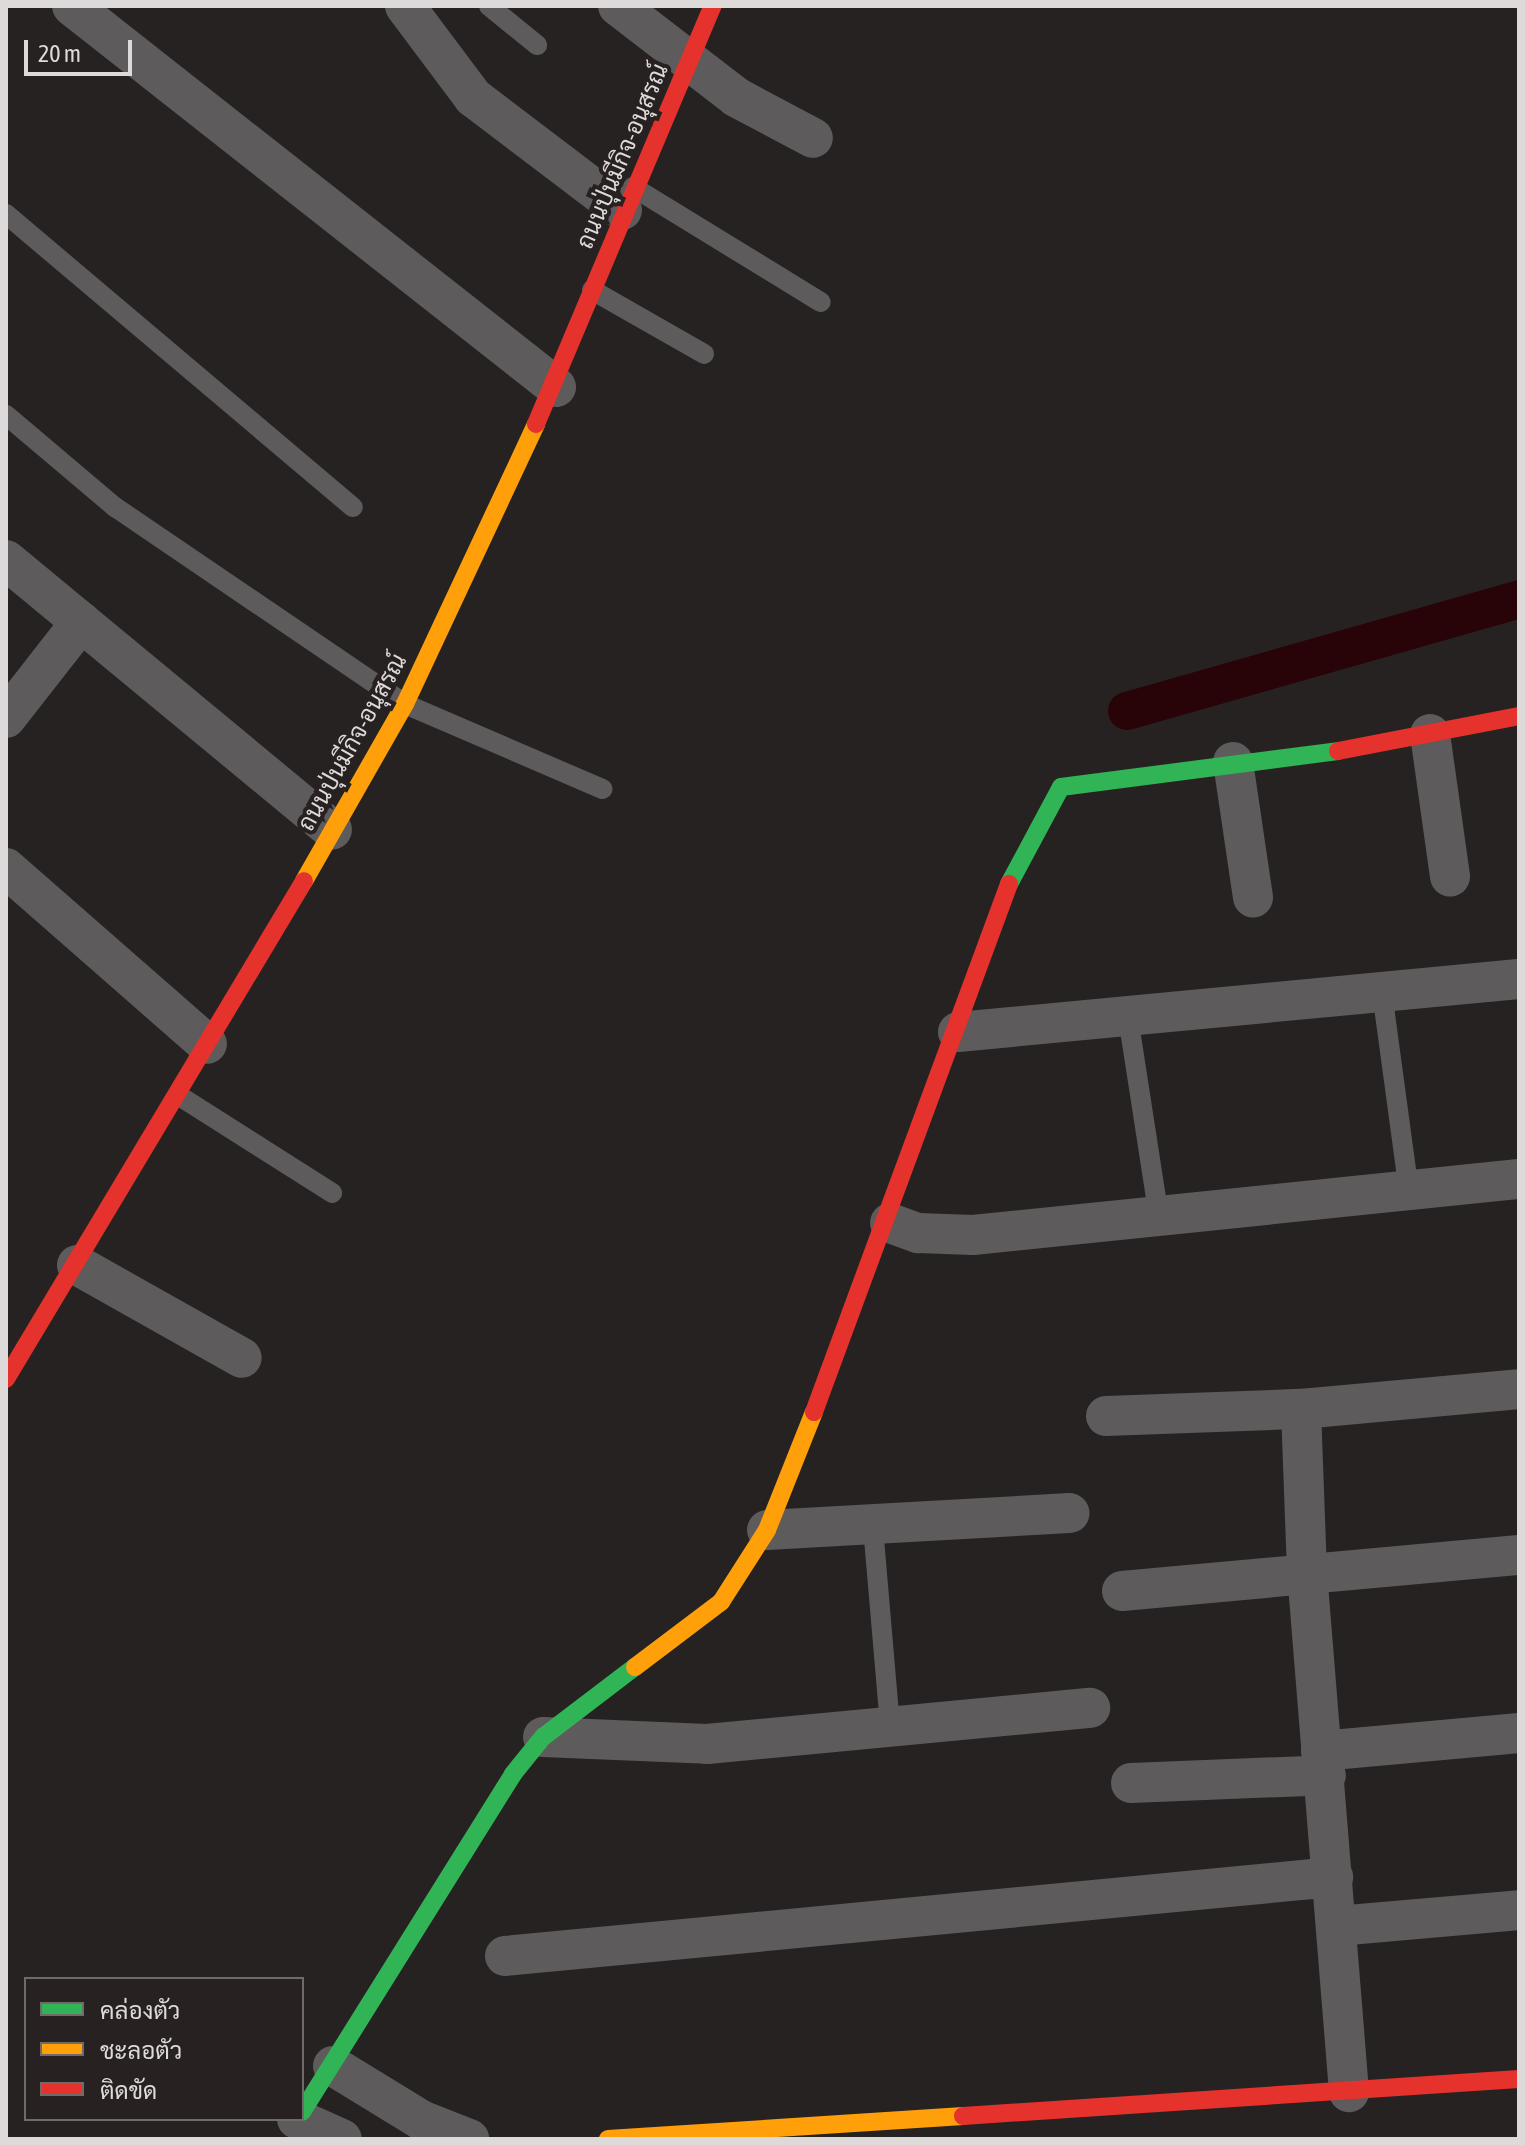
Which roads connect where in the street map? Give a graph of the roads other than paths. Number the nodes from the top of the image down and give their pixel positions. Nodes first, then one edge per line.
1 (72, 6) edge
2 (405, 6) edge
3 (489, 6) edge
4 (618, 6) edge
5 (713, 6) edge
6 (537, 45) dead end
7 (689, 57) junction
8 (813, 138) dead end
9 (627, 198) junction
10 (6, 214) edge
11 (592, 290) junction
12 (821, 302) dead end
13 (704, 354) dead end
14 (556, 387) junction
15 (6, 415) edge
16 (353, 507) dead end
17 (6, 560) edge
18 (81, 622) junction
19 (405, 704) junction
20 (1519, 716) edge
21 (6, 718) edge
22 (1430, 734) junction
23 (1233, 762) junction
24 (602, 789) dead end
25 (332, 830) junction
26 (6, 868) edge
27 (1450, 877) dead end
28 (1253, 898) dead end
29 (1519, 979) edge
30 (1382, 992) junction
31 (1128, 1017) junction
32 (958, 1032) junction
33 (207, 1044) junction
34 (181, 1097) junction
35 (1519, 1179) edge
36 (1409, 1191) junction
37 (332, 1193) dead end
38 (1159, 1218) junction
39 (890, 1223) junction
40 (77, 1265) junction
41 (242, 1358) dead end
42 (6, 1379) edge
43 (1519, 1389) edge
44 (1301, 1409) junction
45 (1106, 1416) dead end
46 (1070, 1513) dead end
47 (873, 1527) junction
48 (767, 1530) junction
49 (1519, 1555) edge
50 (1307, 1572) junction
51 (1122, 1591) dead end
52 (1090, 1708) dead end
53 (890, 1727) junction
54 (1519, 1733) edge
55 (543, 1737) junction
56 (1323, 1763) junction
57 (1131, 1783) dead end
58 (1333, 1877) junction
59 (1519, 1910) edge
60 (1337, 1926) junction
61 (505, 1956) dead end
62 (333, 2066) junction
63 (1519, 2079) edge
64 (1349, 2092) junction
65 (304, 2109) edge
66 (296, 2121) edge
67 (302, 2121) edge
68 (284, 2139) edge
69 (342, 2139) edge
70 (469, 2139) edge
71 (608, 2139) edge

1 - 14 street
2 - 9 street
3 - 6 lane
4 - 7 street
5 - 7 street, ถนนปุ่นมีกิจ-อนุสรณ์
7 - 8 street
7 - 9 street, ถนนปุ่นมีกิจ-อนุสรณ์
9 - 11 street, ถนนปุ่นมีกิจ-อนุสรณ์
9 - 12 lane
10 - 16 lane
11 - 13 lane
11 - 14 street, ถนนปุ่นมีกิจ-อนุสรณ์
14 - 19 street, ถนนปุ่นมีกิจ-อนุสรณ์
15 - 19 lane
17 - 18 street
18 - 21 street
18 - 25 street
19 - 24 lane
19 - 25 street, ถนนปุ่นมีกิจ-อนุสรณ์
20 - 22 street
22 - 23 street
22 - 27 street
23 - 28 street
23 - 32 street
25 - 33 street, ถนนปุ่นมีกิจ-อนุสรณ์
26 - 33 street
29 - 30 street
30 - 31 street
30 - 36 lane
31 - 32 street
31 - 38 lane
32 - 39 street
33 - 34 street, ถนนปุ่นมีกิจ-อนุสรณ์
34 - 37 lane
34 - 40 street, ถนนปุ่นมีกิจ-อนุสรณ์
35 - 36 street
36 - 38 street
38 - 39 street
39 - 48 street
40 - 41 street
40 - 42 street, ถนนปุ่นมีกิจ-อนุสรณ์
43 - 44 street
44 - 45 street
44 - 50 street
46 - 47 street
47 - 48 street
47 - 53 lane
48 - 55 street
49 - 50 street
50 - 51 street
50 - 56 street
52 - 53 street
53 - 55 street
54 - 56 street
55 - 62 street
56 - 57 street
56 - 58 street
58 - 60 street
58 - 61 street
59 - 60 street
60 - 64 street
62 - 65 street
62 - 70 street
63 - 64 street
64 - 71 street
66 - 68 street
67 - 69 street

